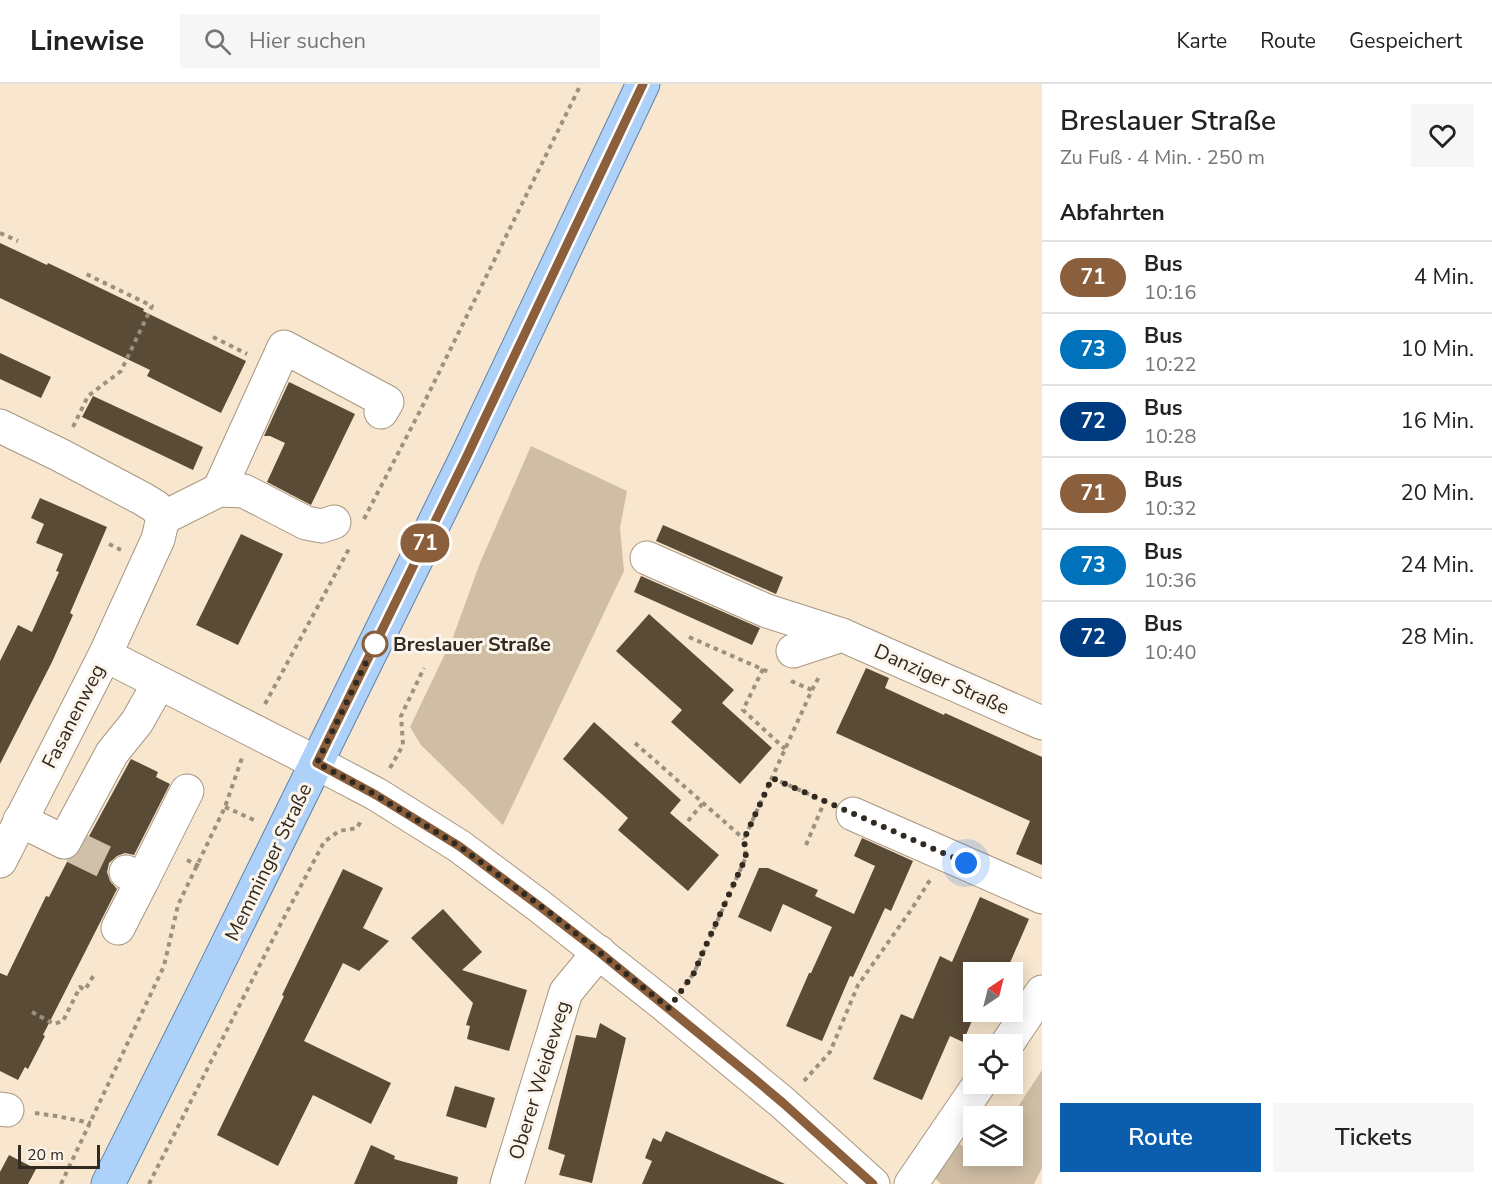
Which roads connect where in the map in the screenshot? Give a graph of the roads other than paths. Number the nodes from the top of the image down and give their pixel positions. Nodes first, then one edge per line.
1 (643, 84) edge
2 (381, 412) dead end
3 (0, 426) edge
4 (219, 490) junction
5 (164, 518) junction
6 (350, 529) road end
7 (647, 558) dead end
8 (842, 635) junction
9 (105, 656) junction
10 (782, 667) road end
11 (159, 683) junction
12 (1042, 723) edge
13 (317, 763) junction
14 (187, 791) dead end
15 (839, 808) road end
16 (14, 813) edge
17 (0, 861) edge
18 (1042, 897) edge
19 (118, 928) dead end
20 (599, 952) junction
21 (1042, 992) edge
22 (1014, 1034) edge
23 (972, 1094) edge
24 (108, 1184) edge
25 (507, 1184) edge
26 (873, 1184) edge
27 (911, 1184) edge

1 - 13 main road, Memminger Straße
2 - 4 street
3 - 5 street
4 - 5 street
4 - 6 street
5 - 9 street
7 - 8 street, Danziger Straße
8 - 10 street
8 - 12 street, Danziger Straße
9 - 11 street, Fasanenweg
9 - 16 street, Fasanenweg
11 - 13 street, Fasanenweg
11 - 16 street
13 - 20 street
13 - 24 main road, Memminger Straße
14 - 19 street
15 - 18 street
16 - 17 street, Fasanenweg
20 - 25 street, Oberer Weideweg
20 - 26 street
21 - 22 street
23 - 27 street

